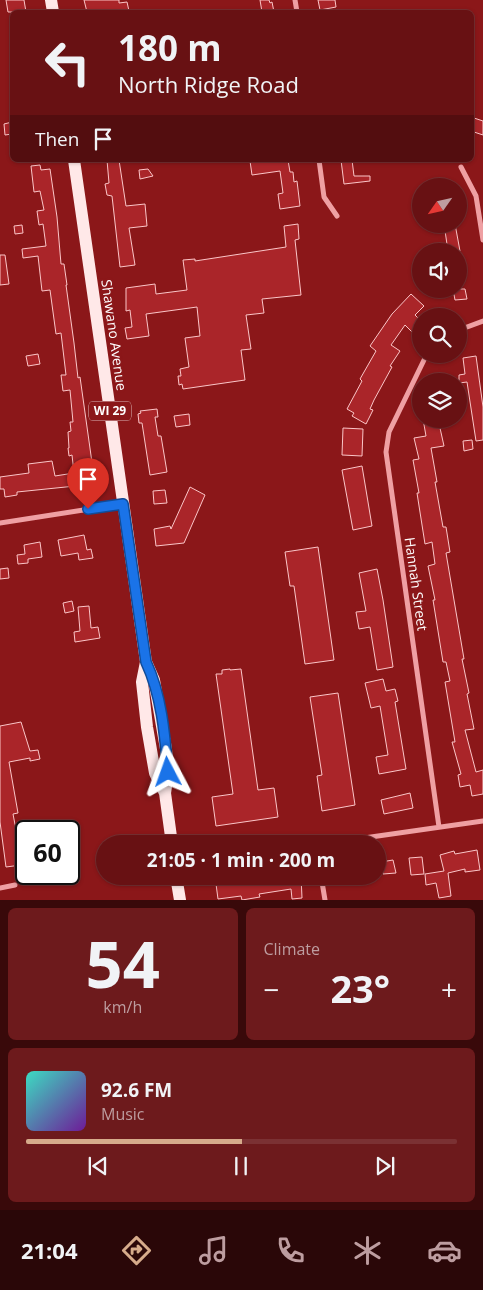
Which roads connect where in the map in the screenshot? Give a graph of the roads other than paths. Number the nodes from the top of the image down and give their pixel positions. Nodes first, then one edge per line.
1 (74, 162) edge
2 (319, 162) edge
3 (461, 168) dead end
4 (337, 216) dead end
5 (483, 240) edge
6 (483, 321) edge
7 (467, 327) edge
8 (423, 363) edge
9 (123, 504) junction
10 (0, 523) edge
11 (483, 820) edge
12 (439, 827) junction
13 (171, 835) edge
14 (384, 835) edge
15 (15, 885) dead end
16 (178, 885) edge
17 (322, 885) edge
18 (0, 888) edge
19 (180, 900) edge
20 (325, 900) edge

1 - 9 main road, Shawano Avenue / WI 29
2 - 4 street
3 - 5 street
6 - 7 street
8 - 12 street, Hannah Street
9 - 10 street
9 - 13 main road, Shawano Avenue / WI 29
11 - 12 street
12 - 14 street
15 - 18 street
16 - 19 main road
17 - 20 street

